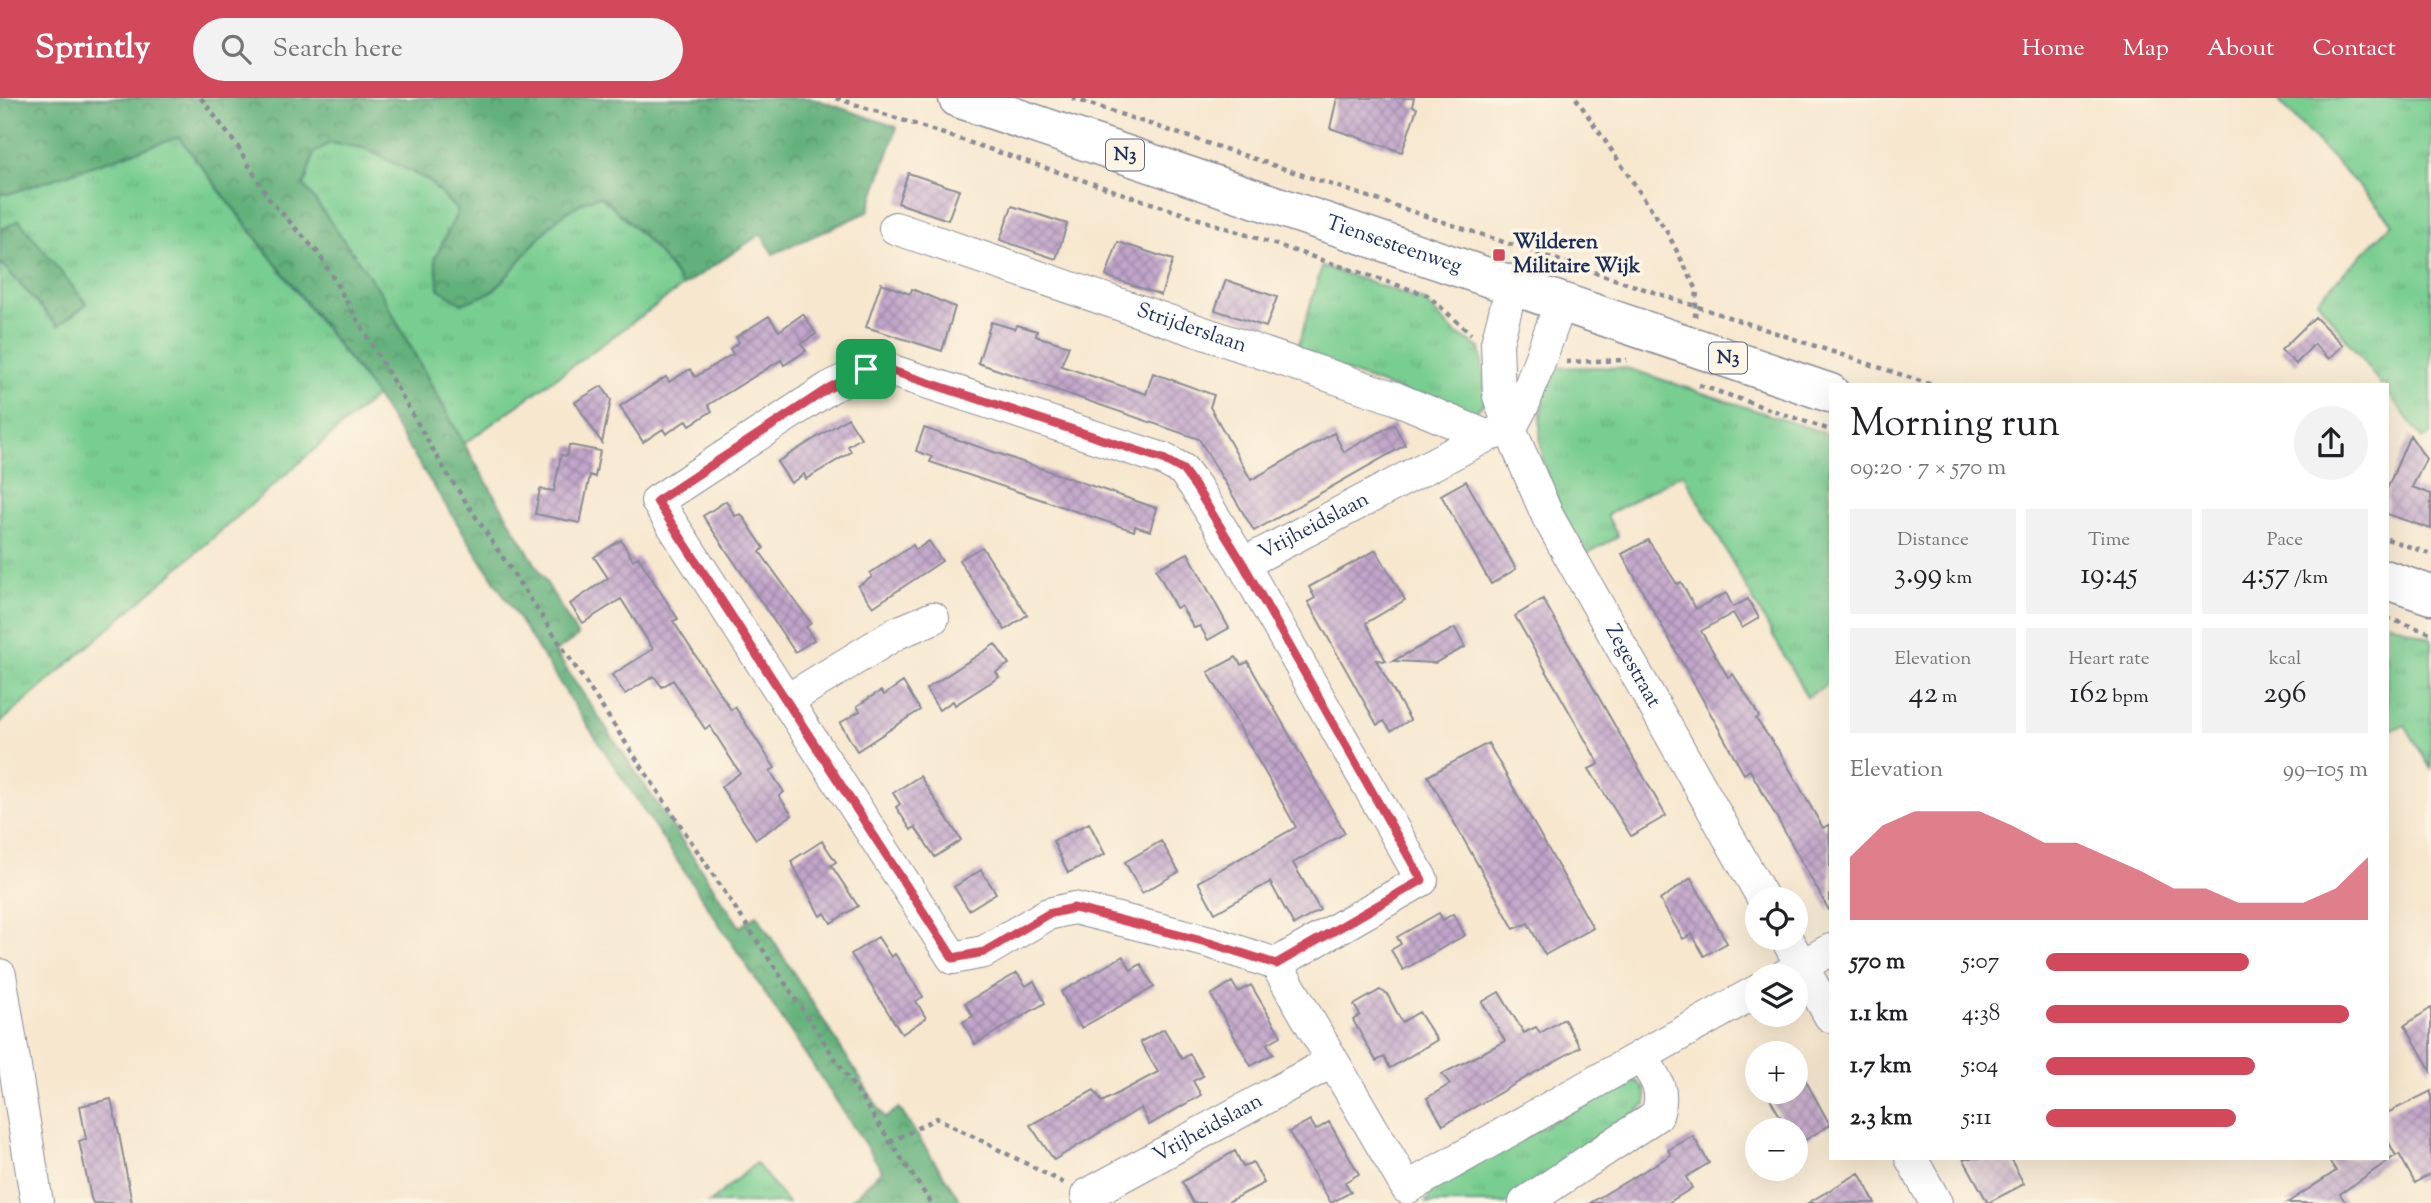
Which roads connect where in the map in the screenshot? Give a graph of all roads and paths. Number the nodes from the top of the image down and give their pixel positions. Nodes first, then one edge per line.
1 (201, 98) edge
2 (836, 98) edge
3 (958, 98) edge
4 (1072, 98) edge
5 (1576, 98) edge
6 (895, 228) dead end
7 (1512, 285) junction
8 (1561, 302) junction
9 (1697, 307) junction
10 (1496, 342) junction
11 (1542, 356) junction
12 (1637, 363) dead end
13 (1689, 381) dead end
14 (1926, 383) edge
15 (1829, 393) edge
16 (1829, 430) edge
17 (1498, 432) junction
18 (2389, 540) edge
19 (2431, 554) edge
20 (1243, 564) junction
21 (2389, 581) edge
22 (2431, 595) edge
23 (933, 618) dead end
24 (2389, 619) edge
25 (2431, 633) edge
26 (786, 701) junction
27 (1758, 887) edge
28 (1829, 951) edge
29 (1276, 964) junction
30 (1805, 964) edge
31 (0, 975) edge
32 (1808, 989) edge
33 (1745, 998) edge
34 (1829, 1015) edge
35 (1641, 1056) junction
36 (1331, 1062) junction
37 (890, 1142) junction
38 (1912, 1160) edge
39 (1087, 1195) joint
40 (1411, 1196) edge
41 (37, 1203) edge
42 (931, 1203) edge
43 (1525, 1203) edge
44 (1936, 1203) edge

1 - 37 path
2 - 10 path
3 - 7 main road, Tiensesteenweg / N3
4 - 9 path
5 - 9 path
6 - 17 street, Strijderslaan
7 - 8 main road, Tiensesteenweg / N3
7 - 10 street, Zegestraat
8 - 11 street
8 - 15 main road, Tiensesteenweg / N3
9 - 14 path
10 - 17 street, Zegestraat
11 - 12 path
11 - 17 street
13 - 16 path
17 - 20 street, Vrijheidslaan
17 - 27 street, Zegestraat
18 - 19 path
20 - 26 street
20 - 29 street, Vrijheidslaan
21 - 22 main road
23 - 26 street
24 - 25 path
26 - 29 street
28 - 30 street
29 - 36 street
31 - 41 street
32 - 34 street
33 - 35 street
35 - 40 street
35 - 43 street
36 - 39 street, Vrijheidslaan
36 - 40 street
37 - 39 path
37 - 42 path
38 - 44 street

